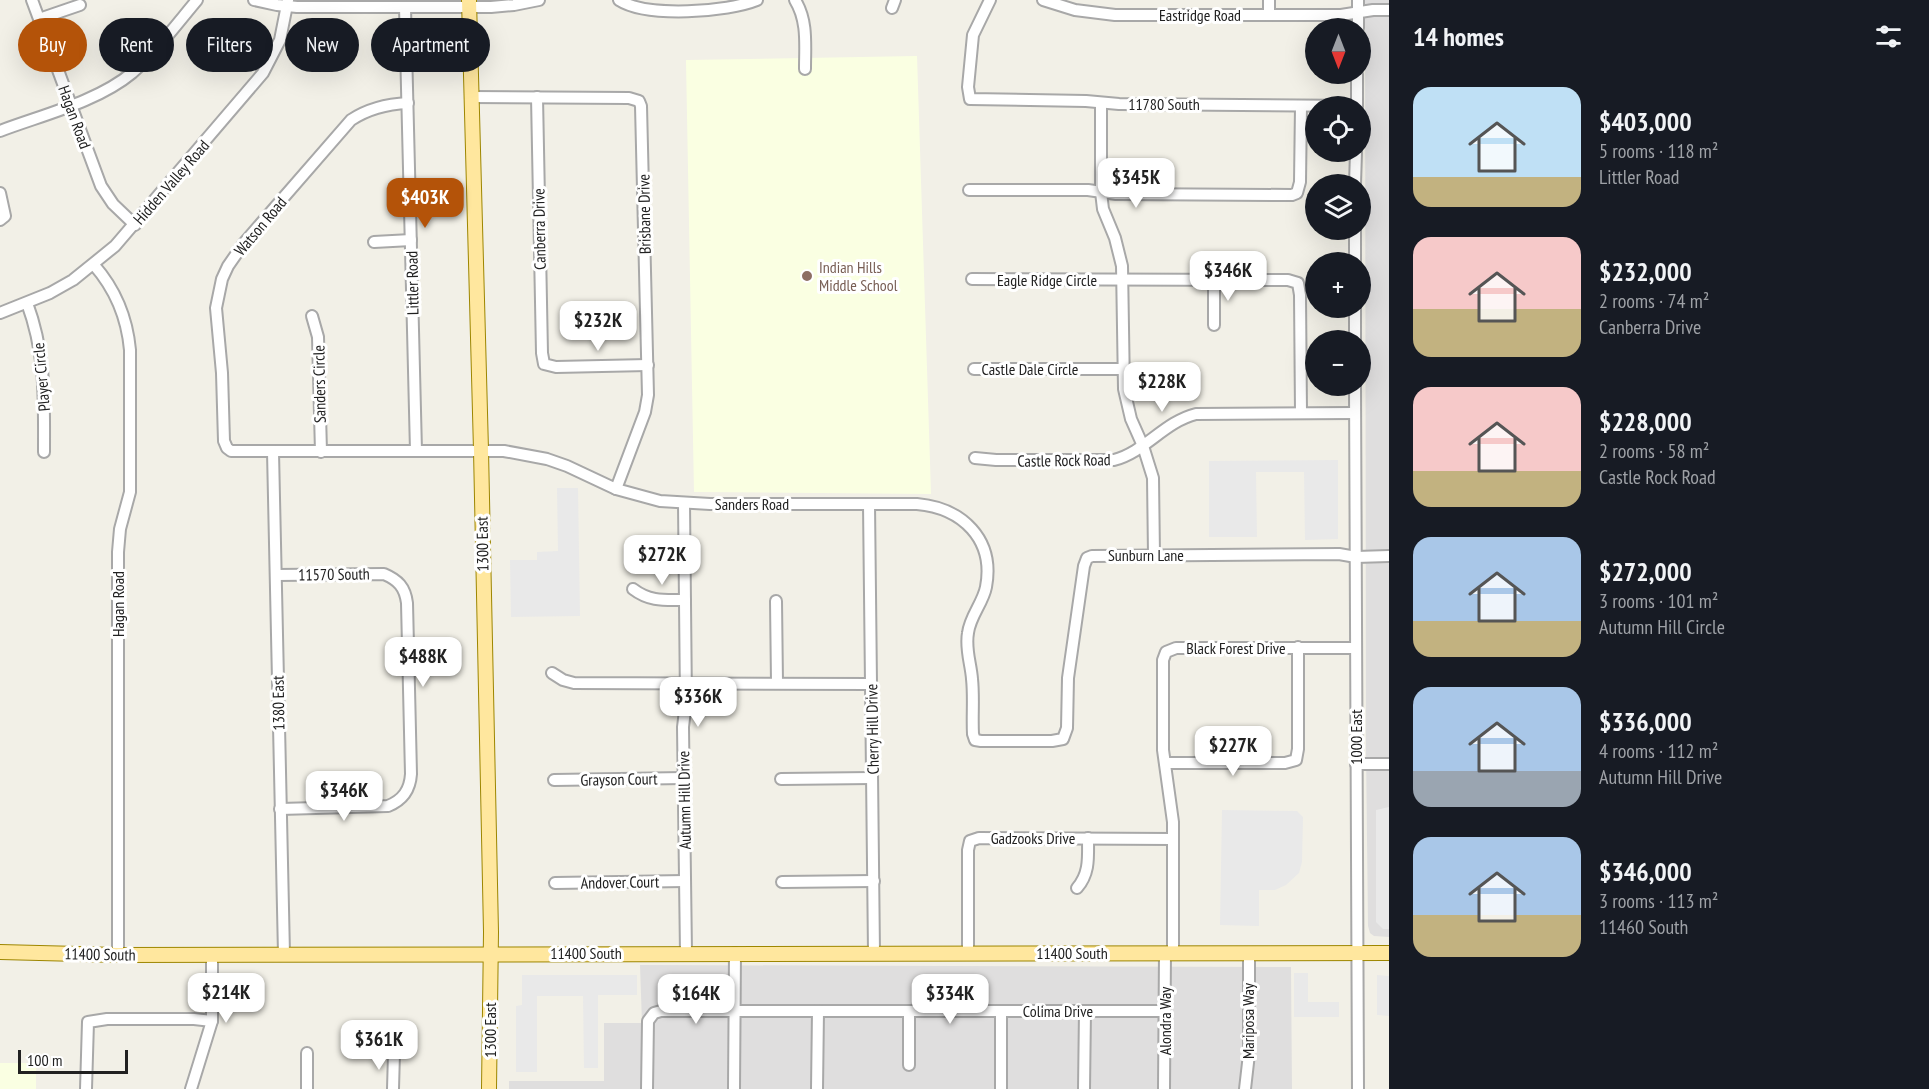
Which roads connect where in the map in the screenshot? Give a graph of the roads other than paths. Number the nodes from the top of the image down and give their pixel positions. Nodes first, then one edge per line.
1 (32, 0) edge
2 (197, 0) edge
3 (254, 0) edge
4 (539, 0) edge
5 (620, 0) edge
6 (757, 0) edge
7 (795, 0) edge
8 (990, 0) edge
9 (1043, 0) edge
10 (1269, 0) edge
11 (1358, 0) edge
12 (288, 3) edge
13 (469, 3) edge
14 (80, 5) dead end
15 (405, 7) junction
16 (1389, 10) edge
17 (1358, 12) junction
18 (1269, 15) junction
19 (39, 18) edge
20 (42, 18) edge
21 (1358, 18) edge
22 (805, 69) dead end
23 (58, 72) edge
24 (471, 97) junction
25 (537, 97) junction
26 (408, 103) junction
27 (1101, 103) junction
28 (70, 105) junction
29 (1301, 106) junction
30 (1305, 106) edge
31 (0, 130) edge
32 (969, 190) dead end
33 (1101, 192) junction
34 (0, 193) edge
35 (0, 220) edge
36 (135, 225) junction
37 (411, 240) junction
38 (374, 242) dead end
39 (94, 265) junction
40 (972, 279) dead end
41 (1122, 280) junction
42 (1214, 281) junction
43 (27, 303) junction
44 (0, 313) edge
45 (312, 316) dead end
46 (1214, 324) dead end
47 (648, 365) junction
48 (974, 369) dead end
49 (1123, 369) junction
50 (1355, 396) edge
51 (1301, 413) junction
52 (1355, 413) junction
53 (1143, 446) junction
54 (227, 448) joint
55 (481, 450) junction
56 (416, 451) junction
57 (44, 452) dead end
58 (273, 452) junction
59 (321, 452) junction
60 (975, 458) dead end
61 (616, 489) junction
62 (684, 503) junction
63 (869, 504) junction
64 (1154, 555) junction
65 (1389, 556) edge
66 (1356, 557) junction
67 (276, 575) junction
68 (633, 589) dead end
69 (685, 600) junction
70 (776, 601) dead end
71 (1298, 648) junction
72 (1356, 648) junction
73 (552, 673) dead end
74 (777, 683) junction
75 (686, 684) junction
76 (871, 684) junction
77 (1063, 738) joint
78 (1165, 763) junction
79 (1356, 764) junction
80 (1389, 764) edge
81 (684, 778) junction
82 (781, 778) dead end
83 (872, 778) junction
84 (554, 780) dead end
85 (280, 809) junction
86 (1088, 838) junction
87 (1173, 839) junction
88 (874, 880) junction
89 (685, 881) junction
90 (782, 882) dead end
91 (555, 883) dead end
92 (1077, 888) dead end
93 (0, 952) edge
94 (490, 953) junction
95 (686, 953) junction
96 (735, 953) junction
97 (874, 953) junction
98 (968, 953) junction
99 (1169, 953) junction
100 (1249, 953) junction
101 (1358, 953) junction
102 (1389, 953) edge
103 (212, 954) junction
104 (284, 954) junction
105 (118, 955) junction
106 (734, 1011) junction
107 (818, 1011) junction
108 (909, 1011) junction
109 (1001, 1011) junction
110 (1085, 1011) junction
111 (1165, 1011) junction
112 (212, 1021) junction
113 (307, 1053) dead end
114 (393, 1053) dead end
115 (909, 1065) dead end
116 (86, 1089) edge
117 (191, 1089) edge
118 (307, 1089) edge
119 (393, 1089) edge
120 (489, 1089) edge
121 (647, 1089) edge
122 (734, 1089) edge
123 (817, 1089) edge
124 (1001, 1089) edge
125 (1084, 1089) edge
126 (1164, 1089) edge
127 (1245, 1089) edge
128 (1358, 1089) edge

1 - 19 street, Hagan Road
2 - 28 street
3 - 12 street
4 - 13 street
5 - 6 street
7 - 22 street
8 - 27 street, 11780 South
9 - 18 street, Eastridge Road
10 - 18 street
11 - 17 street
12 - 15 street
12 - 36 street, Hidden Valley Road
13 - 15 street
13 - 24 main road, 1300 East
14 - 20 street
15 - 26 street, Littler Road
16 - 17 street, Eastridge Road
17 - 18 street, Eastridge Road
17 - 21 street
23 - 28 street, Hagan Road
24 - 25 street, Brisbane Drive
24 - 55 main road, 1300 East
25 - 47 street, Brisbane Drive
25 - 47 street, Canberra Drive
26 - 37 street, Littler Road
26 - 54 street, Watson Road
27 - 29 street, 11780 South
27 - 33 street
28 - 31 street
28 - 36 street, Hagan Road
29 - 30 street, 11780 South
29 - 33 street
32 - 33 street
33 - 41 street
34 - 35 street
36 - 39 street, Hidden Valley Road
37 - 38 street
37 - 56 street, Littler Road
39 - 43 street, Hidden Valley Road
39 - 105 street, Hagan Road
40 - 41 street, Eagle Ridge Circle
41 - 42 street, Eagle Ridge Circle
41 - 49 street
42 - 46 street
42 - 51 street, Eagle Ridge Circle
43 - 44 street, Hidden Valley Road
43 - 57 street, Player Circle
45 - 59 street, Sanders Circle
47 - 61 street, Brisbane Drive
48 - 49 street, Castle Dale Circle
49 - 53 street
50 - 52 street, 1000 East
51 - 52 street, Castle Rock Road
51 - 53 street, Castle Rock Road
52 - 66 street, 1000 East
53 - 60 street, Castle Rock Road
53 - 64 street
54 - 58 street, Sanders Road
55 - 56 street, Sanders Road
55 - 61 street, Sanders Road
55 - 94 main road, 1300 East
56 - 59 street, Sanders Road
58 - 59 street, Sanders Road
58 - 67 street, 1380 East
61 - 62 street, Sanders Road
62 - 63 street, Sanders Road
62 - 69 street, Autumn Hill Drive
63 - 76 street, Cherry Hill Drive
63 - 77 street, Sanders Road
64 - 66 street, Sunburn Lane
64 - 77 street, Sunburn Lane
65 - 66 street, Sunburn Lane
66 - 72 street, 1000 East
67 - 85 street, 1380 East
67 - 85 street, 11570 South
68 - 69 street
69 - 75 street, Autumn Hill Drive
70 - 74 street
71 - 72 street, Black Forest Drive
71 - 78 street
71 - 78 street, Black Forest Drive
72 - 79 street, 1000 East
73 - 75 street
74 - 75 street
74 - 76 street
75 - 81 street, Autumn Hill Drive
76 - 83 street, Cherry Hill Drive
78 - 87 street, Black Forest Drive
79 - 80 street
79 - 101 street, 1000 East
81 - 84 street, Grayson Court
81 - 89 street, Autumn Hill Drive
82 - 83 street
83 - 88 street, Cherry Hill Drive
85 - 104 street, 1380 East
86 - 87 street, Gadzooks Drive
86 - 92 street
86 - 98 street, Gadzooks Drive
87 - 99 street, Black Forest Drive
88 - 90 street
88 - 97 street, Cherry Hill Drive
89 - 91 street, Andover Court
89 - 95 street, Autumn Hill Drive
93 - 105 main road, 11400 South
94 - 95 main road, 11400 South
94 - 104 main road, 11400 South
94 - 120 main road, 1300 East
95 - 96 main road, 11400 South
96 - 97 main road, 11400 South
96 - 106 street
97 - 98 main road, 11400 South
98 - 99 main road, 11400 South
99 - 100 main road, 11400 South
99 - 111 street, Alondra Way
100 - 101 main road, 11400 South
100 - 127 street, Mariposa Way
101 - 102 main road, 11400 South
101 - 128 street, 1000 East
103 - 104 main road, 11400 South
103 - 105 main road, 11400 South
103 - 112 street
106 - 107 street, Colima Drive
106 - 121 street, Colima Drive
106 - 122 street
107 - 108 street, Colima Drive
107 - 123 street
108 - 109 street, Colima Drive
108 - 115 street
109 - 110 street, Colima Drive
109 - 124 street
110 - 111 street, Colima Drive
110 - 125 street
111 - 126 street, Alondra Way
112 - 116 street
112 - 117 street
113 - 118 street
114 - 119 street

